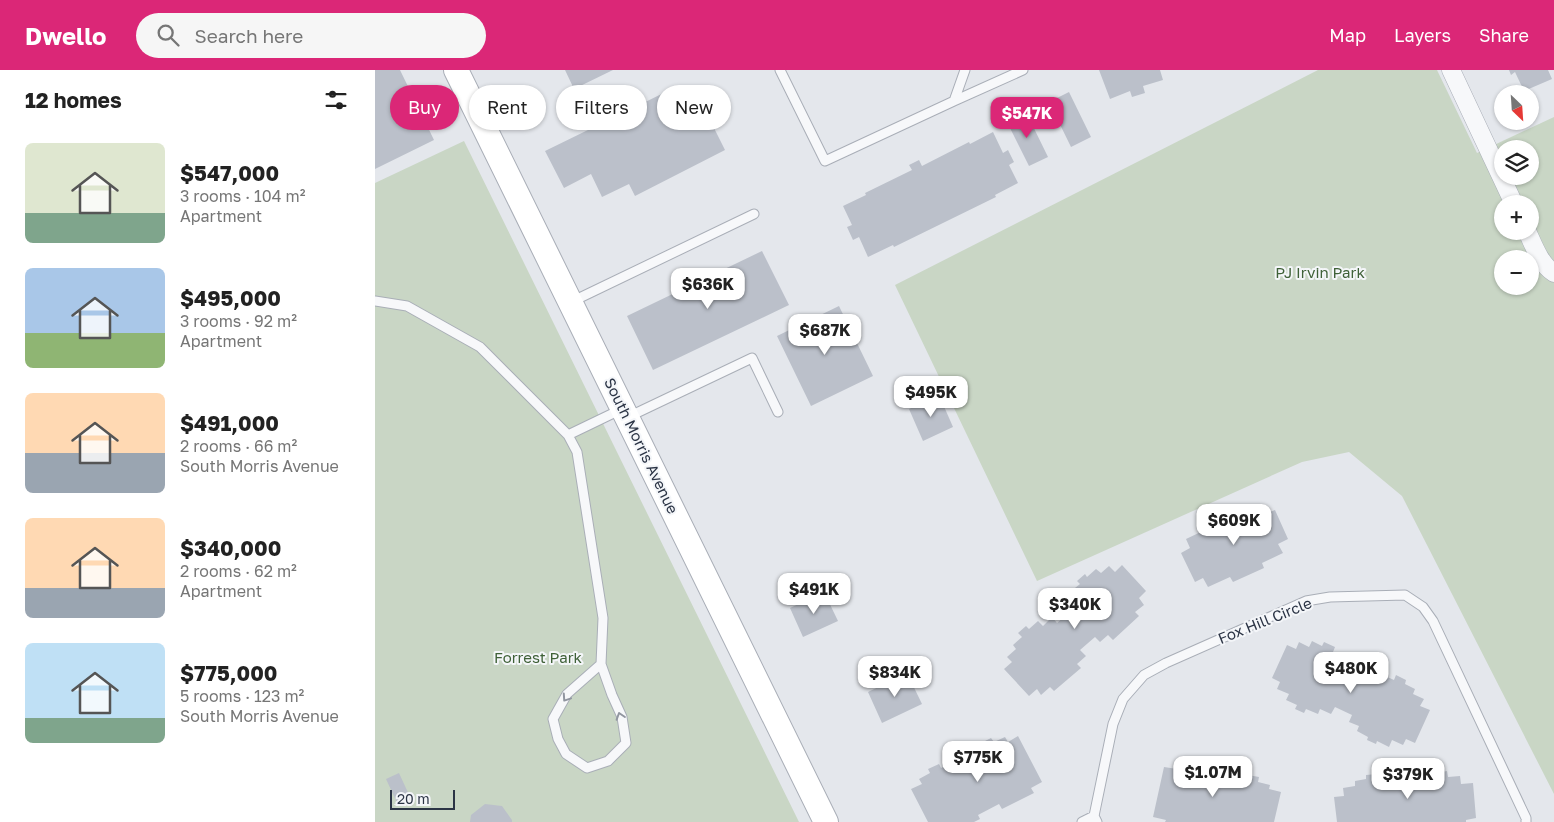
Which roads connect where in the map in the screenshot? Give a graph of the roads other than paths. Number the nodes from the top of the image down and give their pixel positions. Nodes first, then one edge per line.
1 (456, 70) edge
2 (780, 70) edge
3 (965, 70) edge
4 (1023, 70) edge
5 (1451, 70) edge
6 (954, 101) junction
7 (1510, 195) edge
8 (754, 214) dead end
9 (1531, 240) edge
10 (1554, 272) edge
11 (375, 300) edge
12 (570, 303) junction
13 (778, 412) dead end
14 (625, 413) junction
15 (568, 435) junction
16 (601, 664) junction
17 (1095, 819) edge
18 (826, 822) edge
19 (1082, 822) edge
20 (1526, 822) edge

1 - 12 main road, South Morris Avenue
2 - 6 lane
3 - 6 lane
4 - 6 lane
5 - 7 street
8 - 12 lane
9 - 10 street
11 - 15 lane
12 - 14 main road, South Morris Avenue
13 - 14 lane
14 - 15 lane
14 - 18 main road, South Morris Avenue
15 - 16 lane
16 -> 16 lane
17 - 19 lane, Fox Hill Circle
17 - 20 lane, Fox Hill Circle

